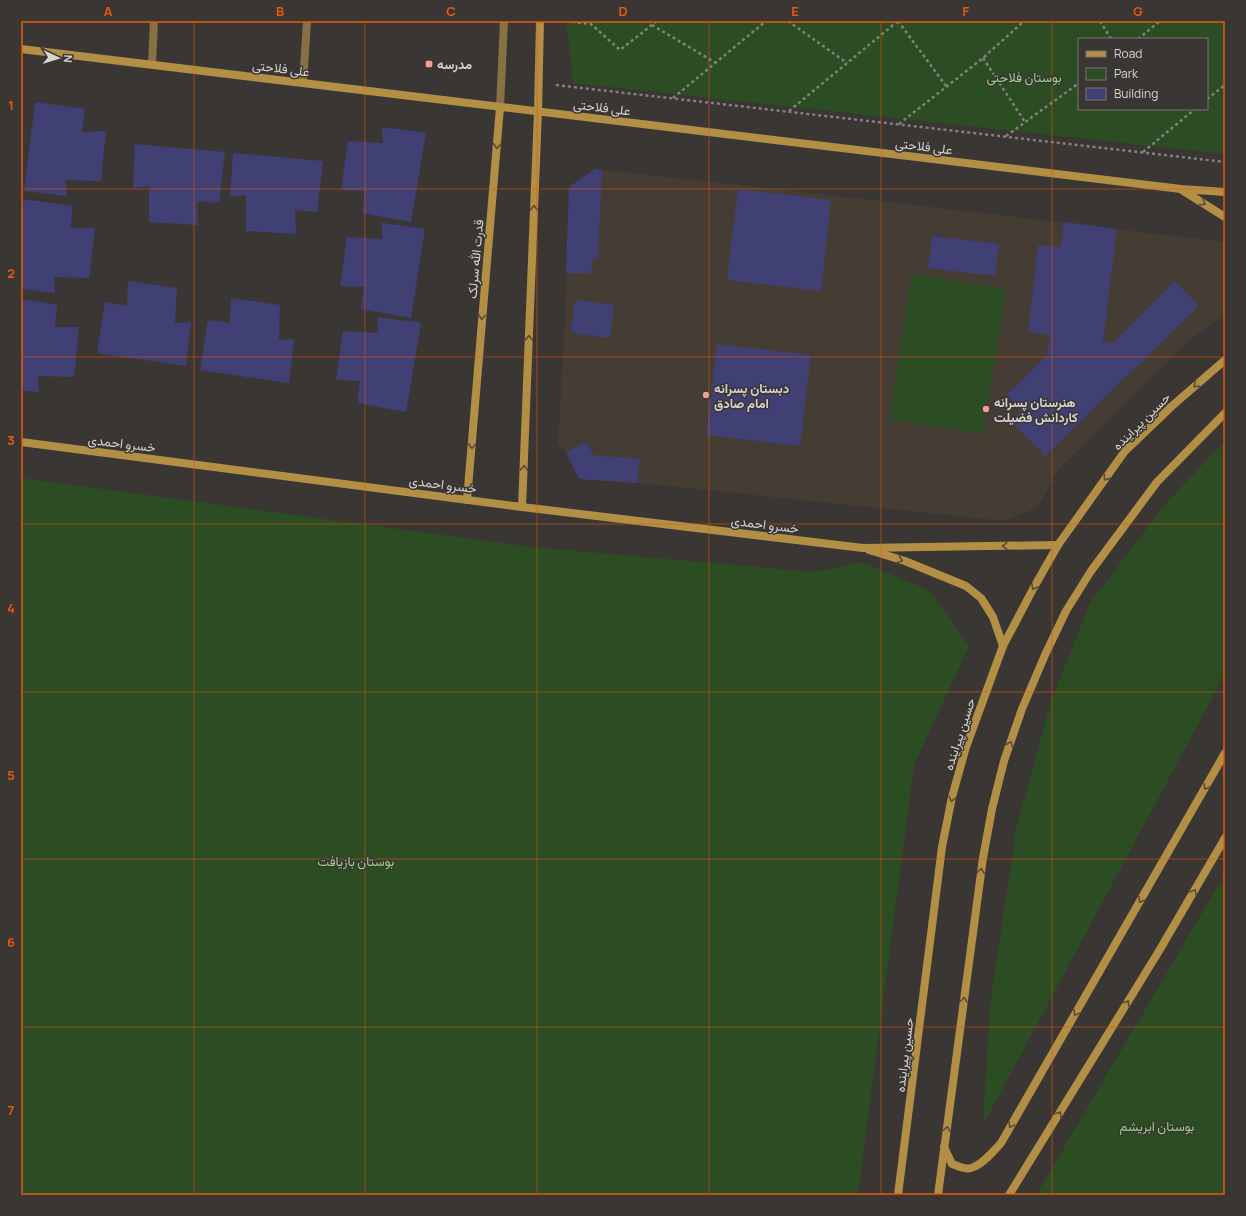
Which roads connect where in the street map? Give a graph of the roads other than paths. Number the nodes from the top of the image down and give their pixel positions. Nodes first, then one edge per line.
1 (154, 21) edge
2 (307, 21) edge
3 (504, 21) edge
4 (540, 21) edge
5 (21, 49) edge
6 (152, 64) junction
7 (303, 83) junction
8 (500, 107) junction
9 (538, 111) junction
10 (1181, 189) junction
11 (1225, 192) edge
12 (1225, 217) edge
13 (1225, 360) edge
14 (1225, 413) edge
15 (21, 442) edge
16 (467, 500) junction
17 (522, 507) junction
18 (1058, 545) junction
19 (863, 548) junction
20 (1003, 646) junction
21 (1225, 753) edge
22 (1225, 838) edge
23 (944, 1147) junction
24 (898, 1195) edge
25 (938, 1195) edge
26 (1009, 1195) edge

1 - 6 street
2 - 7 street
3 - 8 street, قدرت الله سرلک
4 - 9 street
5 - 6 street, علی فلاحتی
6 - 7 street, علی فلاحتی
7 - 8 street, علی فلاحتی
8 - 9 street, علی فلاحتی
8 -> 16 street, قدرت الله سرلک
9 - 10 street, علی فلاحتی
17 -> 9 street
10 - 11 street, علی فلاحتی
10 -> 12 street
13 -> 18 street, حسین پیراینده
23 -> 14 street
15 - 16 street, خسرو احمدی
16 - 17 street, خسرو احمدی
17 - 19 street, خسرو احمدی
18 -> 19 street
18 -> 20 street, حسین پیراینده
19 -> 20 street
20 -> 24 street, حسین پیراینده
21 -> 23 street
26 -> 22 street
23 - 25 street

